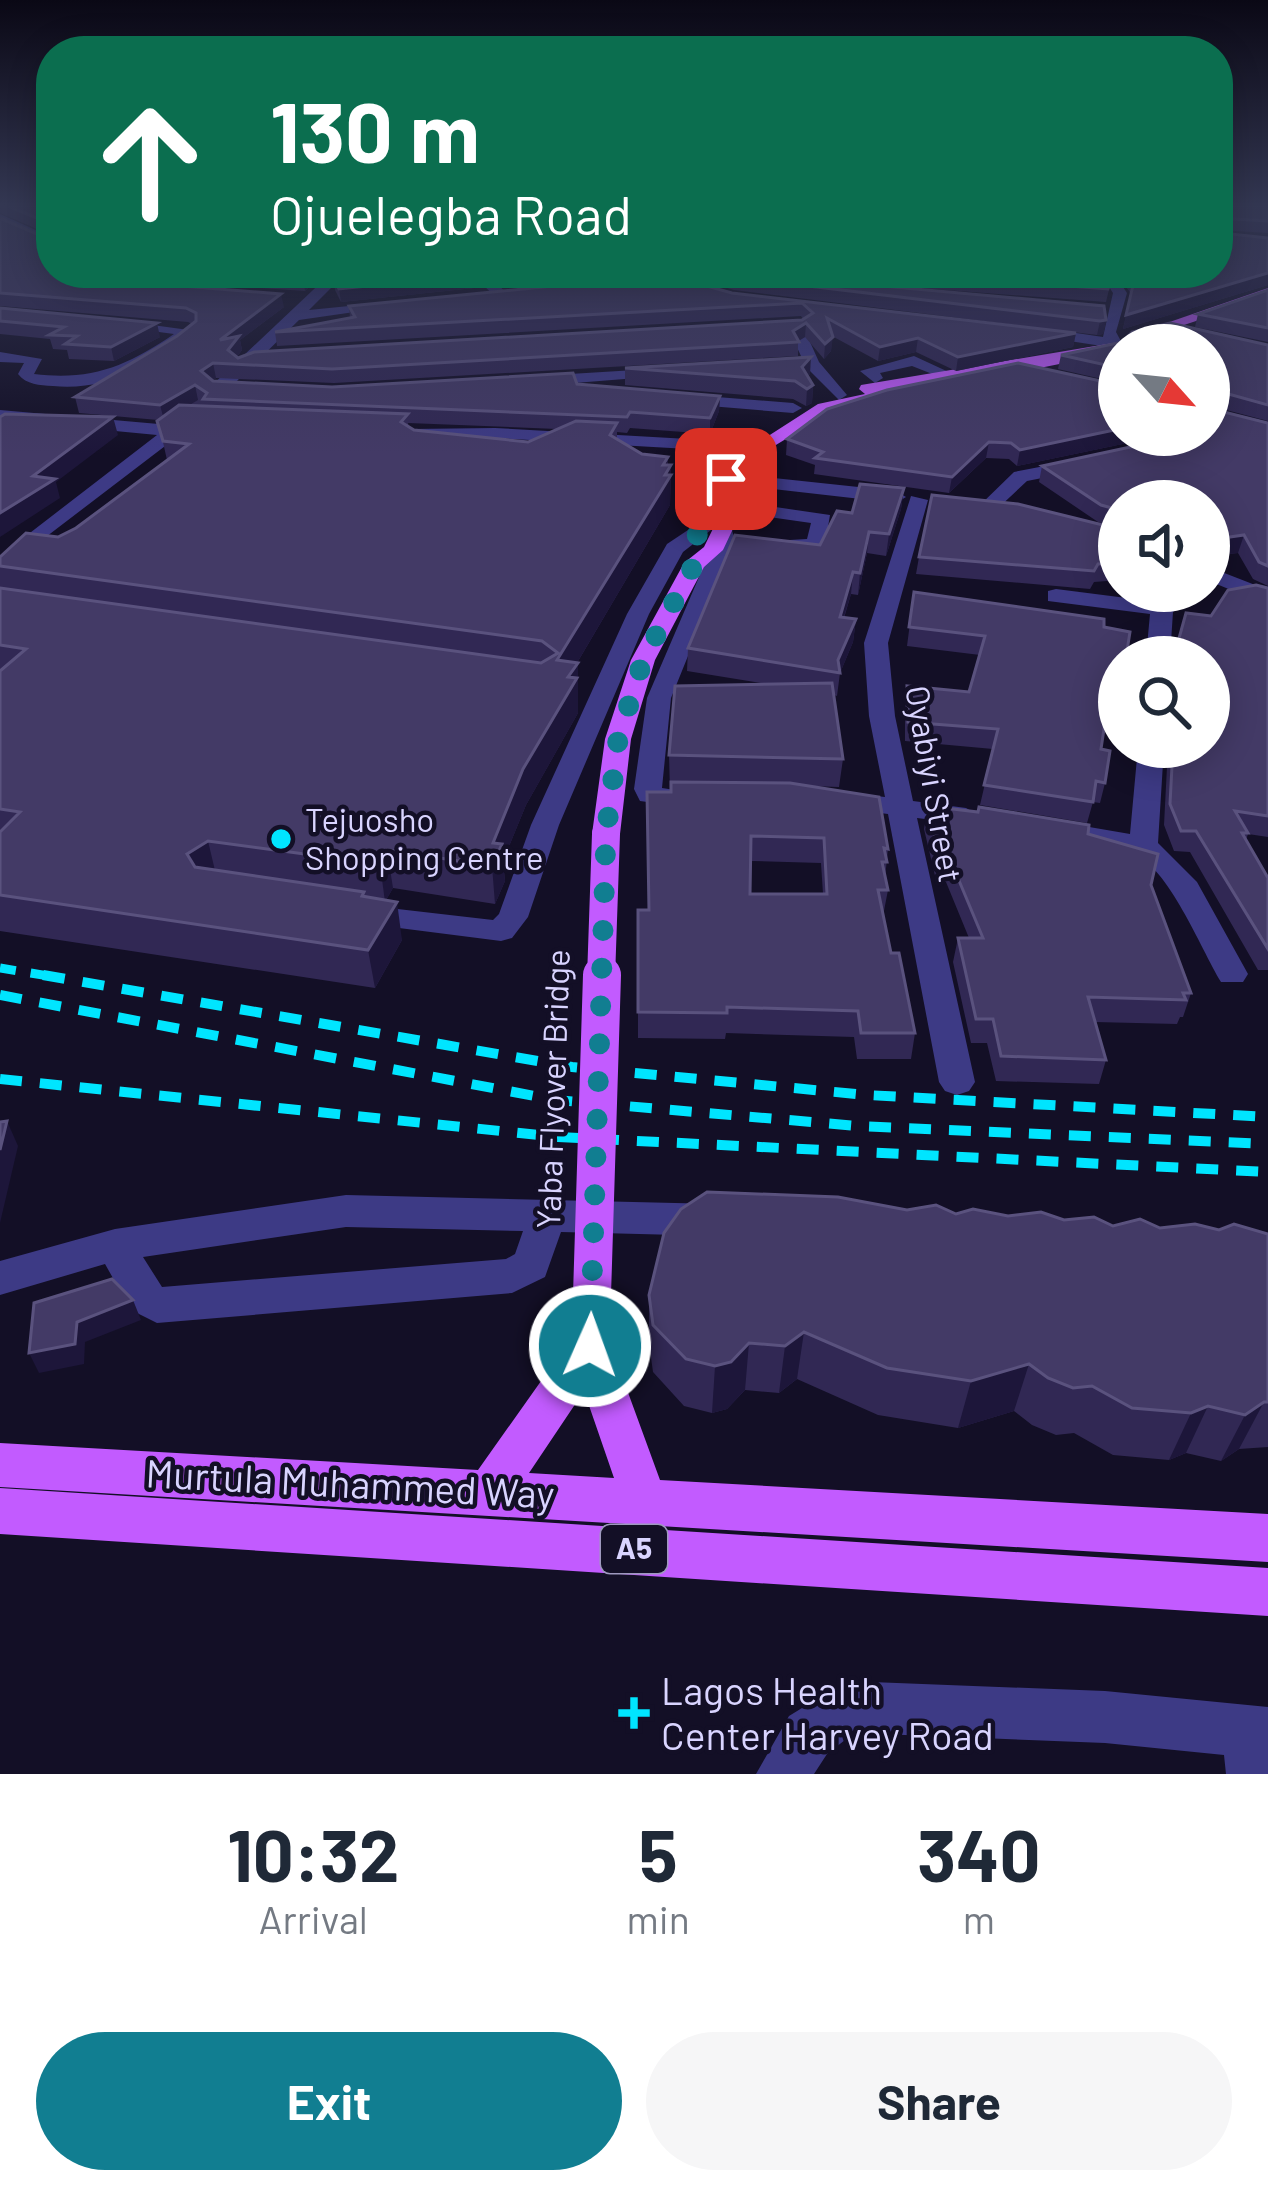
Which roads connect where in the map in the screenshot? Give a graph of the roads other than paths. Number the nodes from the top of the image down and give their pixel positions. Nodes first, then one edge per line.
1 (321, 289) edge
2 (495, 289) edge
3 (697, 289) edge
4 (1118, 289) edge
5 (521, 293) edge
6 (502, 295) junction
7 (1268, 296) edge
8 (479, 297) edge
9 (731, 298) edge
10 (410, 304) edge
11 (796, 306) edge
12 (291, 307) junction
13 (820, 309) junction
14 (843, 311) edge
15 (99, 322) edge
16 (1107, 324) edge
17 (1180, 324) edge
18 (1198, 324) edge
19 (801, 325) junction
20 (780, 326) edge
21 (1016, 330) edge
22 (1098, 341) edge
23 (1098, 347) edge
24 (1098, 349) edge
25 (0, 357) edge
26 (251, 357) junction
27 (286, 358) edge
28 (1012, 368) junction
29 (680, 370) edge
30 (938, 370) joint
31 (1055, 378) edge
32 (71, 380) junction
33 (882, 381) joint
34 (520, 382) edge
35 (216, 387) junction
36 (255, 390) edge
37 (626, 395) edge
38 (839, 395) junction
39 (650, 397) edge
40 (793, 408) junction
41 (0, 415) edge
42 (565, 415) junction
43 (21, 417) junction
44 (220, 424) edge
45 (178, 427) junction
46 (741, 447) junction
47 (467, 456) edge
48 (1094, 464) edge
49 (736, 480) junction
50 (1017, 511) edge
51 (737, 528) junction
52 (0, 530) edge
53 (35, 538) junction
54 (0, 566) edge
55 (1230, 583) edge
56 (1056, 596) dead end
57 (1268, 598) edge
58 (1098, 601) edge
59 (1149, 768) edge
60 (810, 797) edge
61 (706, 798) edge
62 (898, 805) junction
63 (988, 820) edge
64 (1032, 827) edge
65 (1143, 845) junction
66 (326, 909) edge
67 (1232, 974) dead end
68 (957, 1082) dead end
69 (548, 1213) junction
70 (744, 1221) edge
71 (115, 1246) junction
72 (0, 1278) edge
73 (590, 1346) junction
74 (0, 1465) edge
75 (490, 1492) junction
76 (645, 1502) junction
77 (0, 1510) edge
78 (1268, 1538) edge
79 (1268, 1592) edge
80 (1256, 1746) edge
81 (783, 1774) edge

1 - 12 street
2 - 6 street
3 - 9 street
4 - 16 street
5 - 6 street
6 - 8 street
7 - 17 main road
7 - 18 main road
10 - 12 street
11 - 13 street
12 - 26 street
13 - 14 street
13 - 19 street
15 - 32 street
19 - 20 street
19 - 38 street
21 - 22 street
23 - 30 main road
24 - 28 main road
25 - 32 street
26 - 27 street
26 - 35 street
28 - 31 street
28 - 49 main road
29 - 42 street
30 - 33 street
32 - 43 street
33 - 38 main road
34 - 42 street
35 - 36 street
35 - 45 street
37 - 42 street
38 - 40 main road
39 - 40 street
40 - 46 main road
41 - 43 street
42 - 46 street
42 - 47 street
43 - 45 street
44 - 45 street
45 - 53 street
46 - 49 main road
48 - 50 street
49 - 51 main road
49 - 51 main road
49 - 62 street, Oyabiyi Street
51 - 61 street
51 - 66 street
51 - 73 main road, Yaba Flyover Bridge, bridge
52 - 53 street
53 - 54 street
55 - 57 street
56 - 58 street
59 - 65 street
60 - 62 street
62 - 63 street
62 - 68 street, Oyabiyi Street
64 - 65 street
65 - 67 street
69 - 70 street
69 - 71 street
69 - 71 street
71 - 72 street
73 - 75 main road
73 - 76 main road, Yaba Flyover Bridge
74 - 75 main road
75 - 76 main road
76 - 78 main road
77 - 79 main road, Murtula Muhammed Way / A5
80 - 81 street

